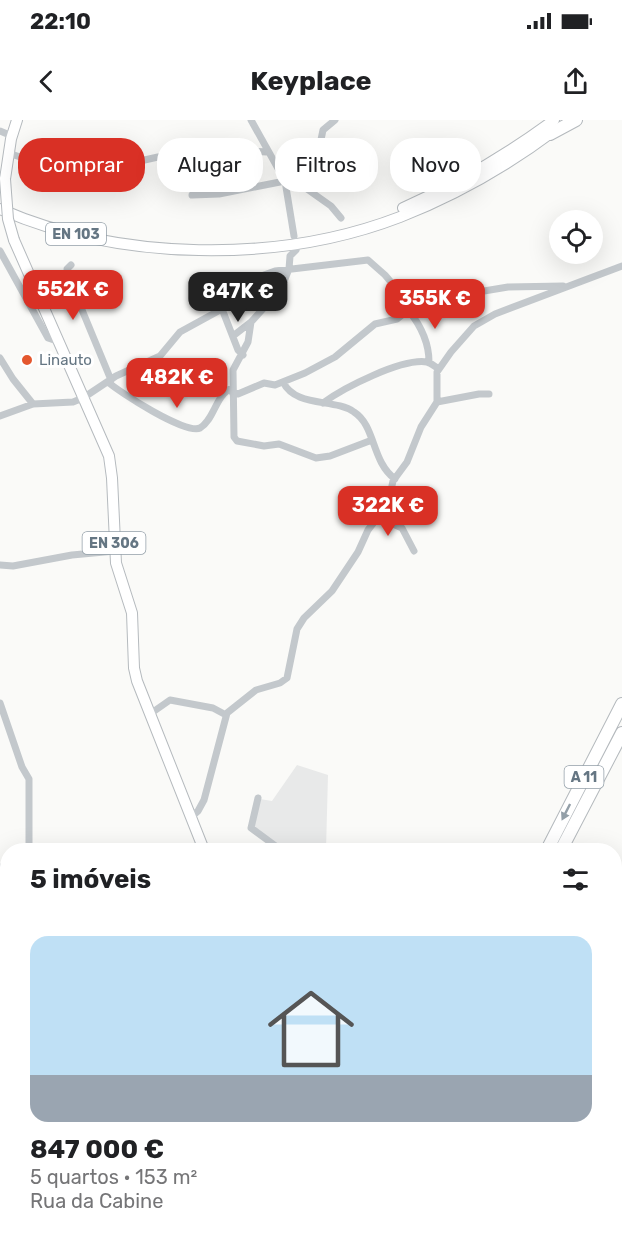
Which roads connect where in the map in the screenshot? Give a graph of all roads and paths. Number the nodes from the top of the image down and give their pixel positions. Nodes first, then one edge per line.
1 (17, 120) edge
2 (251, 120) edge
3 (335, 120) edge
4 (554, 120) edge
5 (569, 120) edge
6 (576, 120) edge
7 (0, 131) edge
8 (549, 134) junction
9 (12, 136) junction
10 (321, 138) edge
11 (267, 152) junction
12 (8, 153) junction
13 (275, 165) edge
14 (275, 183) edge
15 (287, 192) edge
16 (311, 192) edge
17 (192, 195) dead end
18 (0, 209) edge
19 (341, 218) dead end
20 (294, 236) dead end
21 (280, 244) junction
22 (296, 250) dead end
23 (0, 251) edge
24 (70, 265) dead end
25 (622, 266) edge
26 (289, 269) junction
27 (571, 285) junction
28 (222, 309) junction
29 (410, 309) junction
30 (251, 322) junction
31 (233, 336) junction
32 (57, 341) junction
33 (243, 355) junction
34 (0, 358) edge
35 (429, 362) junction
36 (439, 369) junction
37 (110, 381) junction
38 (282, 382) junction
39 (232, 390) junction
40 (489, 394) dead end
41 (83, 398) junction
42 (437, 402) junction
43 (323, 403) junction
44 (33, 404) junction
45 (0, 416) edge
46 (372, 440) junction
47 (395, 479) junction
48 (381, 512) junction
49 (115, 551) junction
50 (414, 551) dead end
51 (0, 565) edge
52 (0, 703) edge
53 (622, 704) edge
54 (150, 714) junction
55 (226, 715) junction
56 (622, 733) edge
57 (258, 798) dead end
58 (191, 818) junction
59 (29, 843) edge
60 (201, 843) edge
61 (271, 843) edge
62 (551, 843) edge
63 (565, 843) edge

1 - 9 main road, EN 306
2 - 11 street
3 - 10 street
4 - 21 main road, EN 103
5 - 8 main road, EN 103
6 - 8 highway
7 - 9 street
8 - 21 main road, EN 103
9 - 12 main road, EN 306
11 - 12 street
11 - 13 street
12 - 32 main road, EN 306, bridge
14 - 17 street
15 - 20 street
16 - 19 street
18 - 21 main road, EN 103
22 - 26 street
23 - 32 street
24 - 37 street
25 - 27 street
26 - 28 street
26 - 29 street
26 - 30 street
27 - 29 street
27 - 36 street
28 - 31 street
28 - 37 street
29 - 35 street
29 - 38 street
30 - 31 street
30 - 33 street
31 - 33 street
32 - 41 main road, EN 306
33 - 39 street
34 - 44 street
35 - 36 street
35 - 43 street
36 - 42 street
37 - 39 street
37 - 41 street
38 - 39 street
38 - 43 street
39 - 46 street
40 - 42 street
41 - 44 street
41 - 49 main road, EN 306
42 - 47 street
43 - 46 street
44 - 45 street
46 - 47 street
47 - 48 street
48 - 50 street
48 - 55 street
49 - 51 street
49 - 54 main road, EN 306
52 - 59 street
53 -> 62 highway, A 11
54 - 55 street
54 - 58 main road, EN 306
55 - 58 street
56 - 63 highway, A 11
57 - 61 street
58 - 60 main road, EN 306

